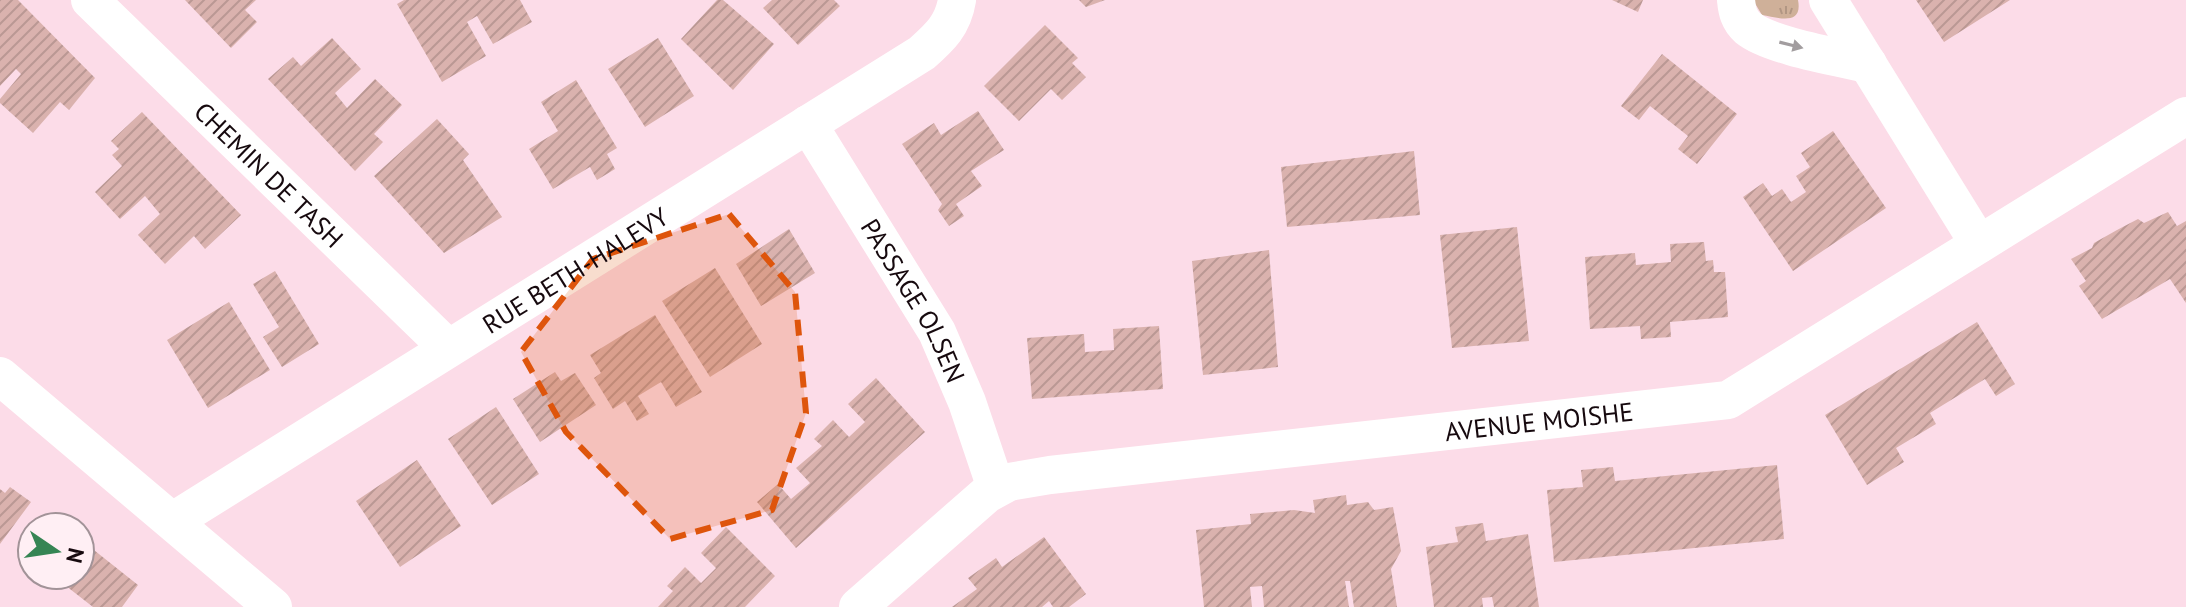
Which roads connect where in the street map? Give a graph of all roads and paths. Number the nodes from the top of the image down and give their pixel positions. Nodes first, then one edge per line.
1 (90, 0) edge
2 (957, 0) edge
3 (1736, 0) edge
4 (1828, 0) edge
5 (1868, 64) junction
6 (2186, 116) edge
7 (808, 124) junction
8 (1979, 244) junction
9 (448, 348) junction
10 (0, 376) edge
11 (996, 488) junction
12 (173, 521) junction
13 (273, 607) edge
14 (858, 607) edge

1 - 9 street, CHEMIN DE TASH
2 - 7 street, RUE BETH-HALEVY
3 -> 5 street
4 - 5 street
5 - 8 street
6 - 8 street, AVENUE MOISHE
7 - 9 street, RUE BETH-HALEVY
7 - 11 street, PASSAGE OLSEN
8 - 11 street, AVENUE MOISHE
9 - 12 street, RUE BETH-HALEVY
10 - 12 street
11 - 14 street, AVENUE MOISHE
12 - 13 street

